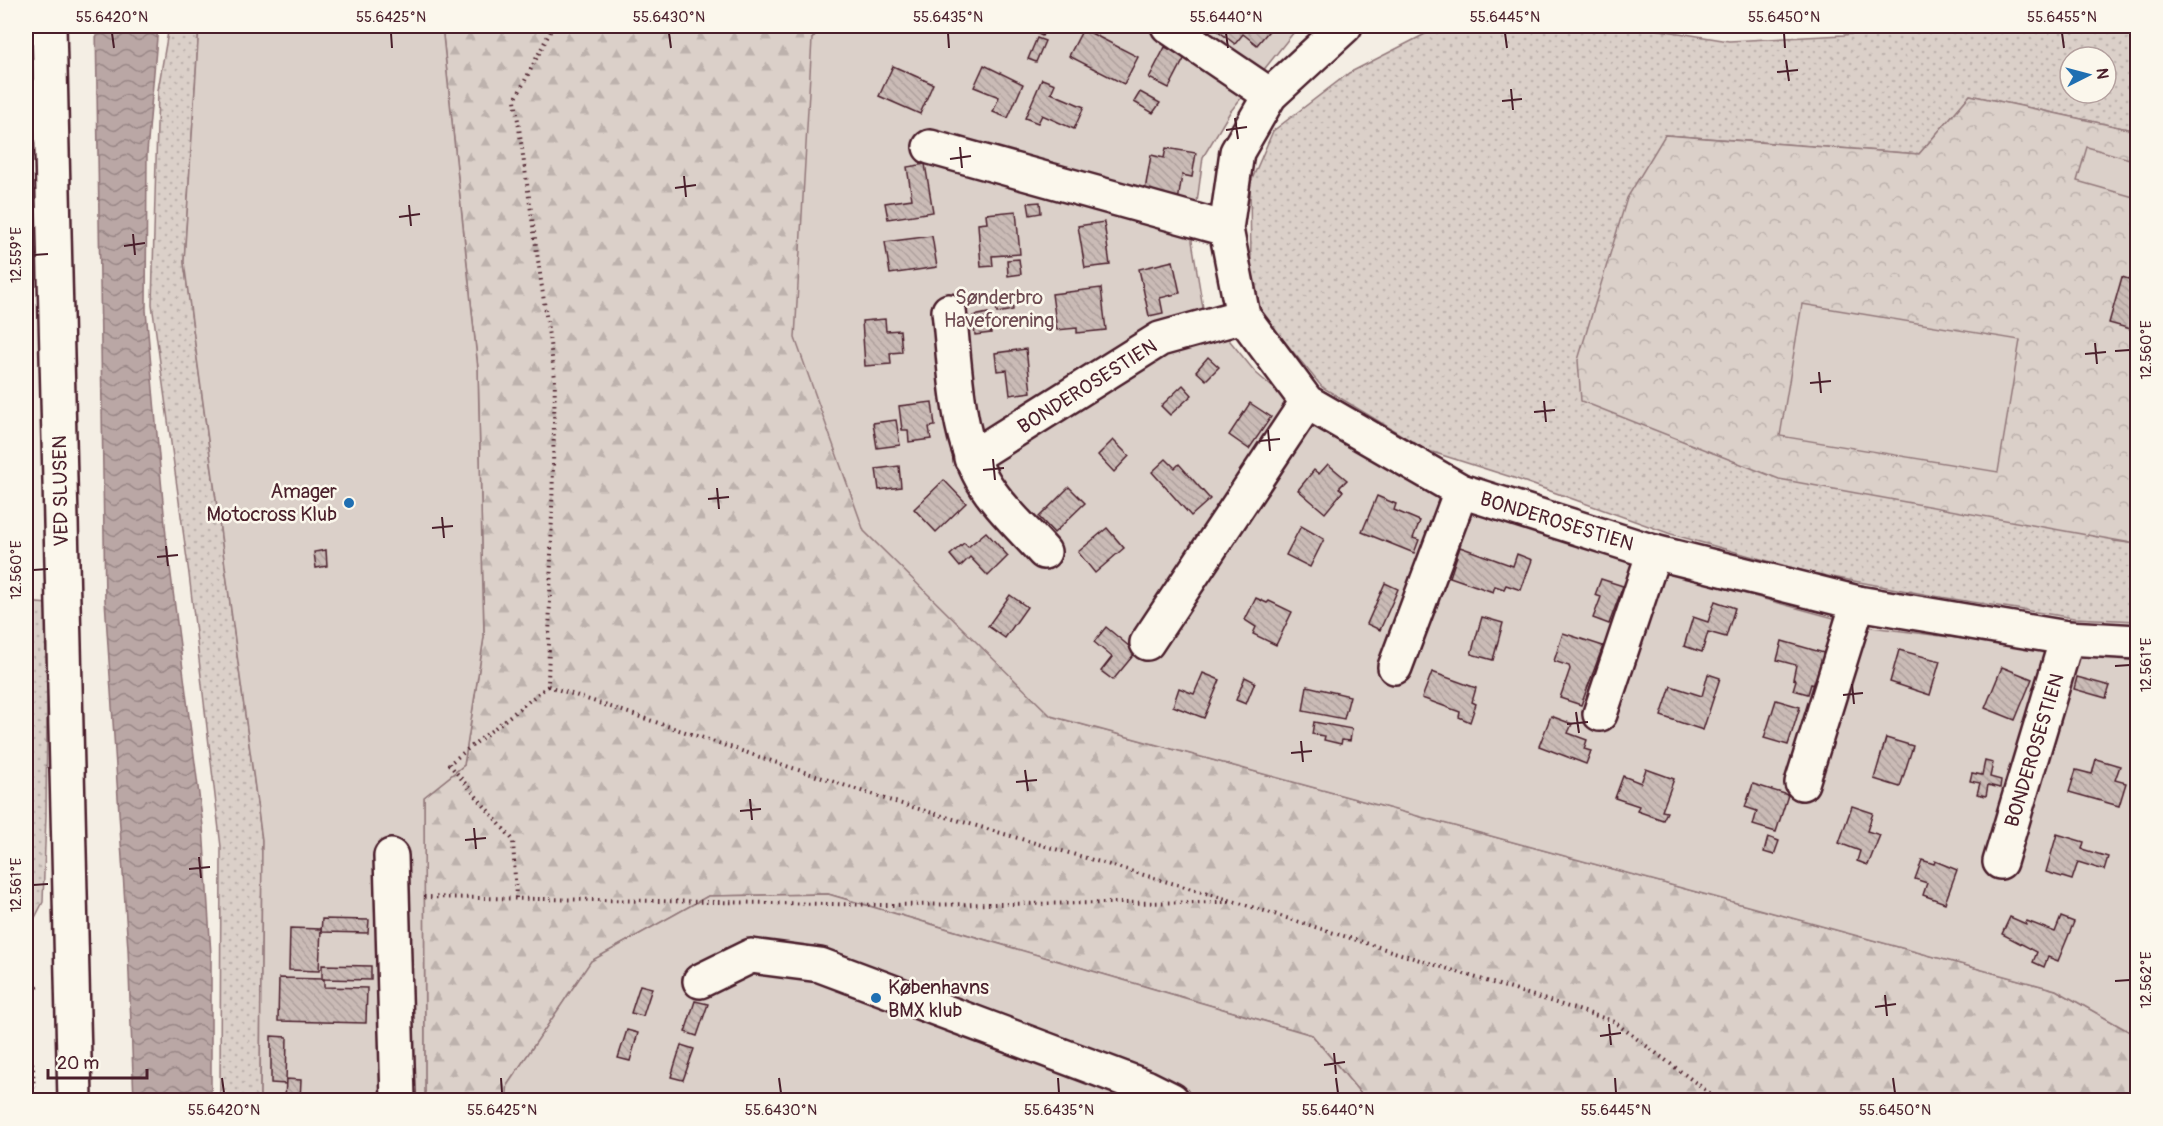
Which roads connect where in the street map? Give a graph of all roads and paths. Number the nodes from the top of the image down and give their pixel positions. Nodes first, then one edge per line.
1 (48, 26) edge
2 (553, 26) edge
3 (1168, 26) edge
4 (1345, 26) edge
5 (1270, 94) junction
6 (930, 147) dead end
7 (1226, 229) junction
8 (949, 311) dead end
9 (1243, 316) junction
10 (1308, 402) junction
11 (971, 458) junction
12 (1461, 491) junction
13 (1044, 552) dead end
14 (1654, 552) junction
15 (1858, 603) junction
16 (2067, 638) junction
17 (2138, 642) edge
18 (1147, 643) dead end
19 (1395, 667) dead end
20 (548, 686) junction
21 (1600, 714) dead end
22 (1802, 783) dead end
23 (391, 856) dead end
24 (2000, 862) dead end
25 (392, 896) junction
26 (516, 898) junction
27 (1236, 902) junction
28 (700, 981) dead end
29 (26, 1046) edge
30 (34, 1101) edge
31 (75, 1101) edge
32 (398, 1101) edge
33 (1172, 1101) edge
34 (1719, 1101) edge

1 - 31 street, VED SLUSEN
2 - 20 path
3 - 5 street
4 - 5 street, BONDEROSESTIEN
5 - 7 street, BONDEROSESTIEN
6 - 7 street
7 - 9 street, BONDEROSESTIEN
8 - 11 street
9 - 10 street, BONDEROSESTIEN
9 - 11 street, BONDEROSESTIEN
10 - 12 street, BONDEROSESTIEN
10 - 18 street
11 - 13 street
12 - 14 street, BONDEROSESTIEN
12 - 19 street, BONDEROSESTIEN
14 - 15 street, BONDEROSESTIEN
14 - 21 street, BONDEROSESTIEN
15 - 16 street, BONDEROSESTIEN
15 - 22 street
16 - 17 street, BONDEROSESTIEN
16 - 24 street, BONDEROSESTIEN
20 - 26 path
20 - 27 path
23 - 25 street
25 - 26 path
25 - 32 street
26 - 27 path
27 - 34 path
28 - 33 street
29 - 30 path

